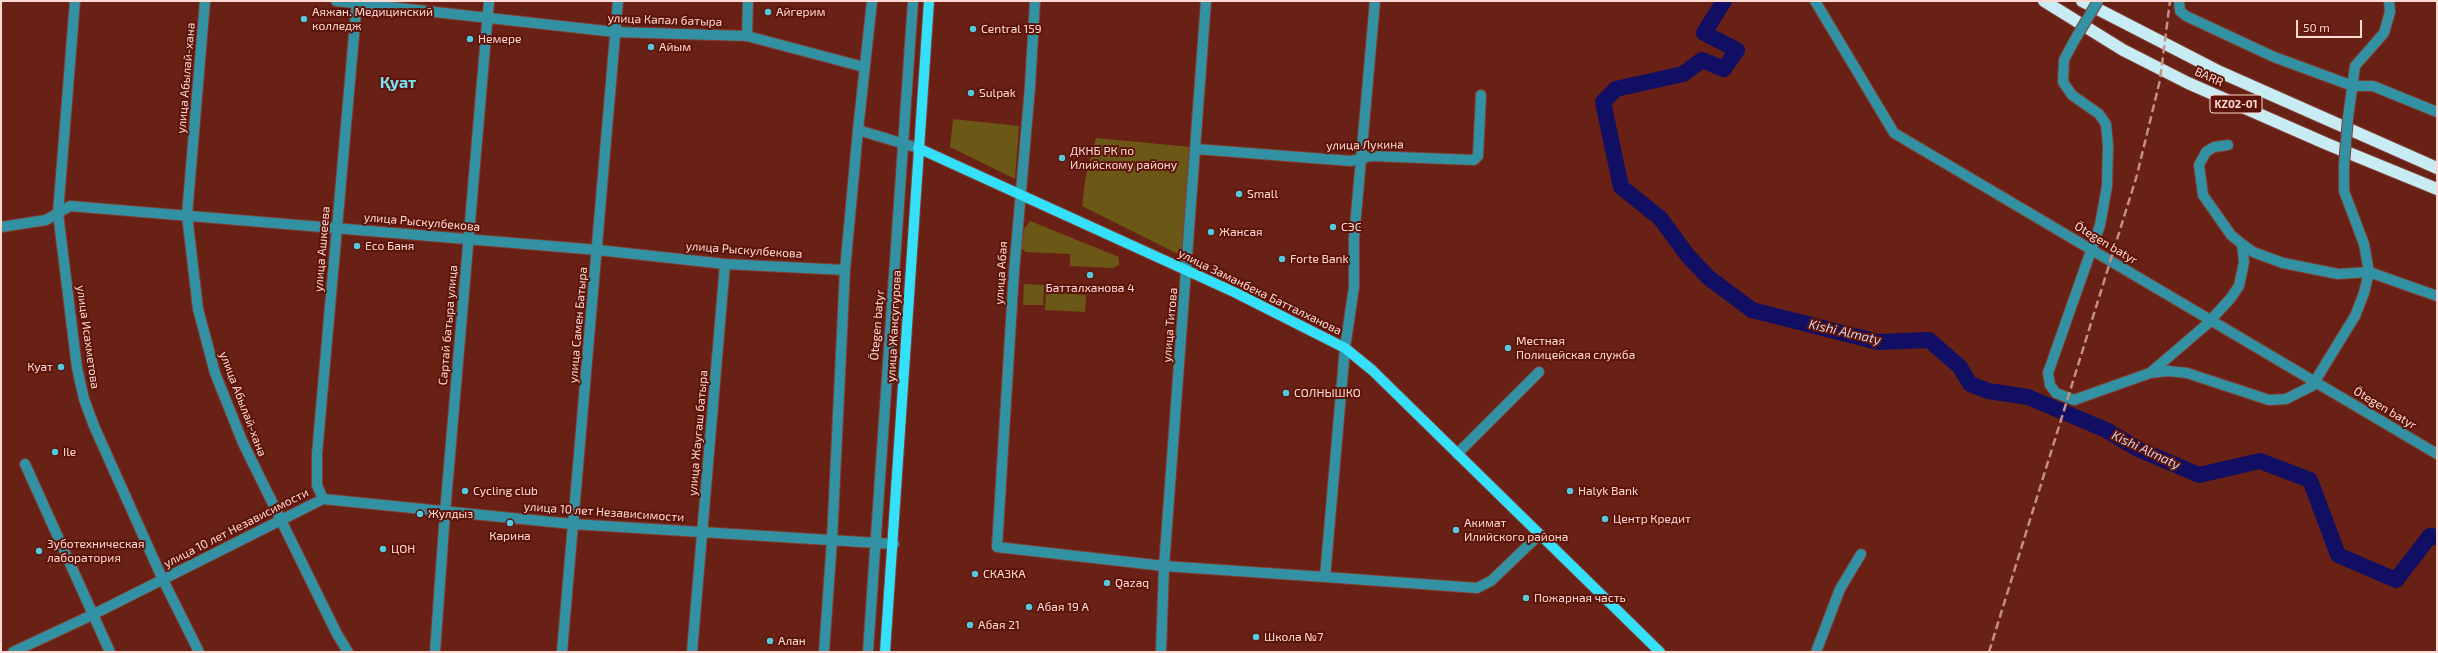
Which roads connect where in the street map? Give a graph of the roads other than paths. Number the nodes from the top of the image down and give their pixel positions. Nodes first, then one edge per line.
1 (75, 1) edge
2 (205, 1) edge
3 (336, 1) edge
4 (490, 1) edge
5 (618, 1) edge
6 (748, 1) edge
7 (872, 1) edge
8 (913, 1) edge
9 (929, 1) edge
10 (1035, 1) edge
11 (1206, 1) edge
12 (1375, 1) edge
13 (1815, 1) edge
14 (2044, 1) edge
15 (2082, 1) edge
16 (2098, 1) edge
17 (2179, 1) edge
18 (2389, 1) edge
19 (357, 2) edge
20 (488, 18) junction
21 (615, 32) junction
22 (747, 36) junction
23 (864, 67) junction
24 (2353, 86) junction
25 (1481, 95) dead end
26 (2437, 112) edge
27 (858, 130) junction
28 (2228, 145) dead end
29 (918, 148) junction
30 (1196, 149) junction
31 (1361, 159) junction
32 (2437, 168) edge
33 (2437, 190) edge
34 (1019, 194) junction
35 (58, 213) junction
36 (187, 215) junction
37 (1, 227) edge
38 (337, 228) junction
39 (468, 240) junction
40 (2242, 244) junction
41 (598, 250) junction
42 (725, 264) junction
43 (845, 270) junction
44 (1187, 270) junction
45 (2369, 272) junction
46 (2437, 296) edge
47 (1345, 348) junction
48 (1539, 372) dead end
49 (2150, 373) junction
50 (1457, 454) junction
51 (2437, 454) edge
52 (25, 464) dead end
53 (323, 499) junction
54 (445, 513) junction
55 (279, 521) junction
56 (572, 524) junction
57 (702, 531) junction
58 (1539, 535) junction
59 (832, 540) junction
60 (894, 544) junction
61 (1861, 554) dead end
62 (1164, 566) junction
63 (1325, 577) junction
64 (163, 580) junction
65 (92, 615) junction
66 (12, 652) edge
67 (110, 652) edge
68 (199, 652) edge
69 (348, 652) edge
70 (435, 652) edge
71 (562, 652) edge
72 (692, 652) edge
73 (824, 652) edge
74 (868, 652) edge
75 (885, 652) edge
76 (1161, 652) edge
77 (1660, 652) edge
78 (1816, 652) edge

1 - 35 street, улица Исахметова
2 - 36 street, улица Абылай-хана
3 - 19 street, улица Капал батыра
4 - 20 street, Сартай батыра улица
5 - 21 street, улица Самен Батыра
6 - 22 street
7 - 23 street
8 - 74 street, Ötegen batyr
9 - 29 main road, улица Жансугурова
10 - 34 street, улица Абая
11 - 30 street, улица Титова
12 - 31 street
13 - 51 street, Ötegen batyr
14 - 33 highway, BARR / KZ02-01
15 - 32 highway, BARR / KZ02-01
16 - 49 street, bridge
17 - 24 street
18 - 24 street
19 - 20 street, улица Капал батыра
19 - 38 street, улица Ашкеева
20 - 21 street, улица Капал батыра
20 - 39 street, Сартай батыра улица
21 - 22 street, улица Капал батыра
21 - 41 street, улица Самен Батыра
22 - 23 street, улица Капал батыра
23 - 27 street
24 - 26 street
24 - 45 street, bridge
25 - 31 street, улица Лукина
27 - 29 street
27 - 43 street
28 - 40 street
29 - 34 main road, улица Заманбека Батталханова
29 - 60 main road, улица Жансугурова
30 - 31 street, улица Лукина
30 - 44 street, улица Титова
31 - 47 street
34 - 44 main road, улица Заманбека Батталханова
34 - 62 street, улица Абая
35 - 36 street, улица Рыскулбекова
35 - 37 street, улица Рыскулбекова
35 - 64 street, улица Исахметова
36 - 38 street, улица Рыскулбекова
36 - 55 street, улица Абылай-хана
38 - 39 street, улица Рыскулбекова
38 - 53 street, улица Ашкеева
39 - 41 street, улица Рыскулбекова
39 - 54 street, Сартай батыра улица
40 - 45 street
40 - 49 street
41 - 42 street, улица Рыскулбекова
41 - 56 street, улица Самен Батыра
42 - 43 street, улица Рыскулбекова
42 - 57 street, улица Жаугаш батыра
43 - 59 street
44 - 47 main road, улица Заманбека Батталханова
44 - 62 street, улица Титова
45 - 46 street
45 - 49 street
47 - 50 main road, улица Заманбека Батталханова
47 - 63 street
48 - 50 street
50 - 58 main road, улица Заманбека Батталханова
52 - 65 street
53 - 54 street, улица 10 лет Независимости
53 - 55 street, улица 10 лет Независимости
54 - 56 street, улица 10 лет Независимости
54 - 70 street, Сартай батыра улица
55 - 64 street, улица 10 лет Независимости
55 - 69 street, улица Абылай-хана
56 - 57 street, улица 10 лет Независимости
56 - 71 street, улица Самен Батыра
57 - 59 street, улица 10 лет Независимости
57 - 72 street, улица Жаугаш батыра
58 - 63 street
58 - 77 main road, улица Заманбека Батталханова
59 - 60 street, улица 10 лет Независимости
59 - 73 street
60 - 75 main road, улица Жансугурова
61 - 78 street
62 - 63 street
62 - 76 street, улица Титова
64 - 65 street, улица 10 лет Независимости
64 - 68 street, улица Исахметова
65 - 66 street, улица 10 лет Независимости
65 - 67 street

